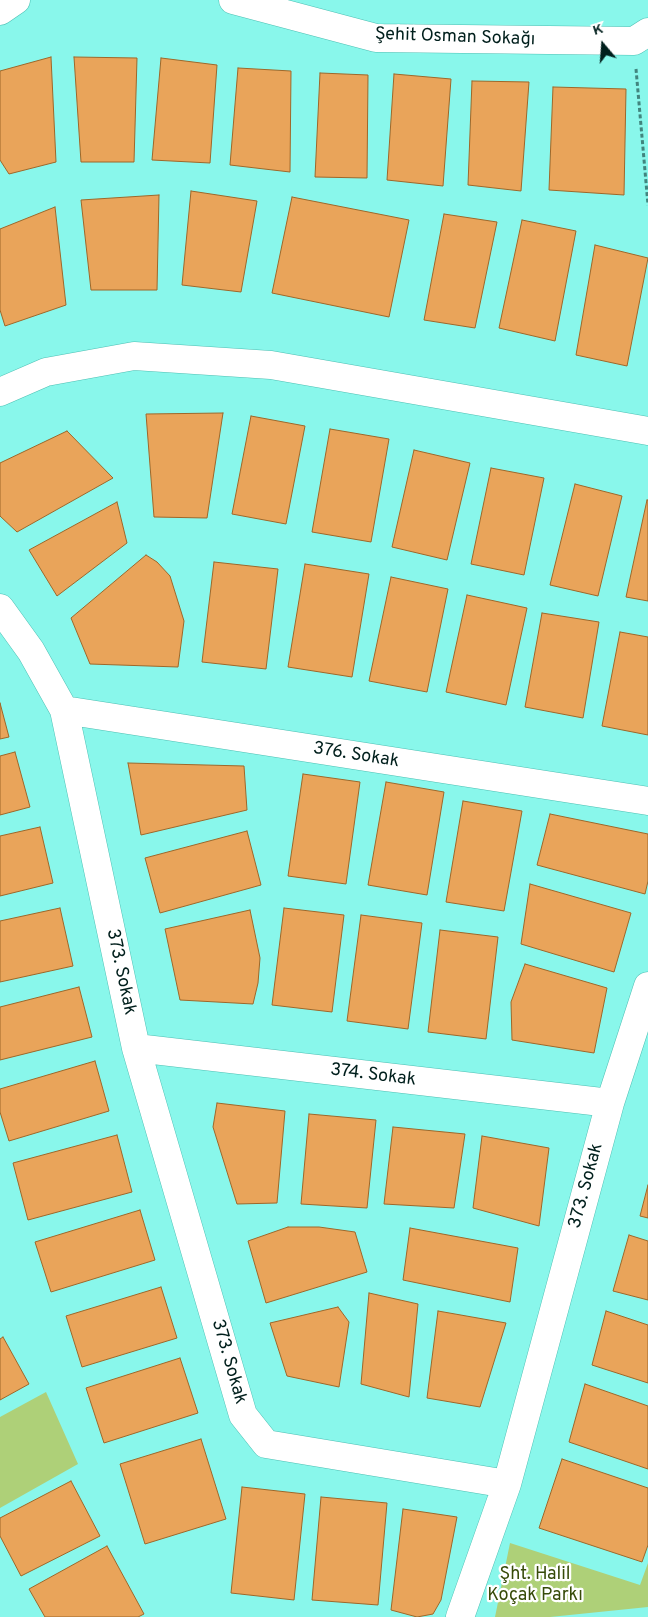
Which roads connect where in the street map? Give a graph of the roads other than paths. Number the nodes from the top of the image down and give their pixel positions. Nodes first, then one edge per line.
1 (16, 0) edge
2 (233, 0) edge
3 (0, 11) edge
4 (641, 37) edge
5 (0, 392) edge
6 (648, 431) edge
7 (0, 608) edge
8 (64, 710) junction
9 (648, 801) edge
10 (648, 986) edge
11 (136, 1048) junction
12 (610, 1103) junction
13 (506, 1484) junction
14 (460, 1617) edge

1 - 3 street
2 - 4 street, Şehit Osman Sokağı
5 - 6 street
7 - 8 street, 373. Sokak
8 - 9 street, 376. Sokak
8 - 11 street, 373. Sokak
10 - 12 street, 373. Sokak
11 - 12 street, 374. Sokak
11 - 13 street, 373. Sokak
12 - 13 street, 373. Sokak
13 - 14 street

